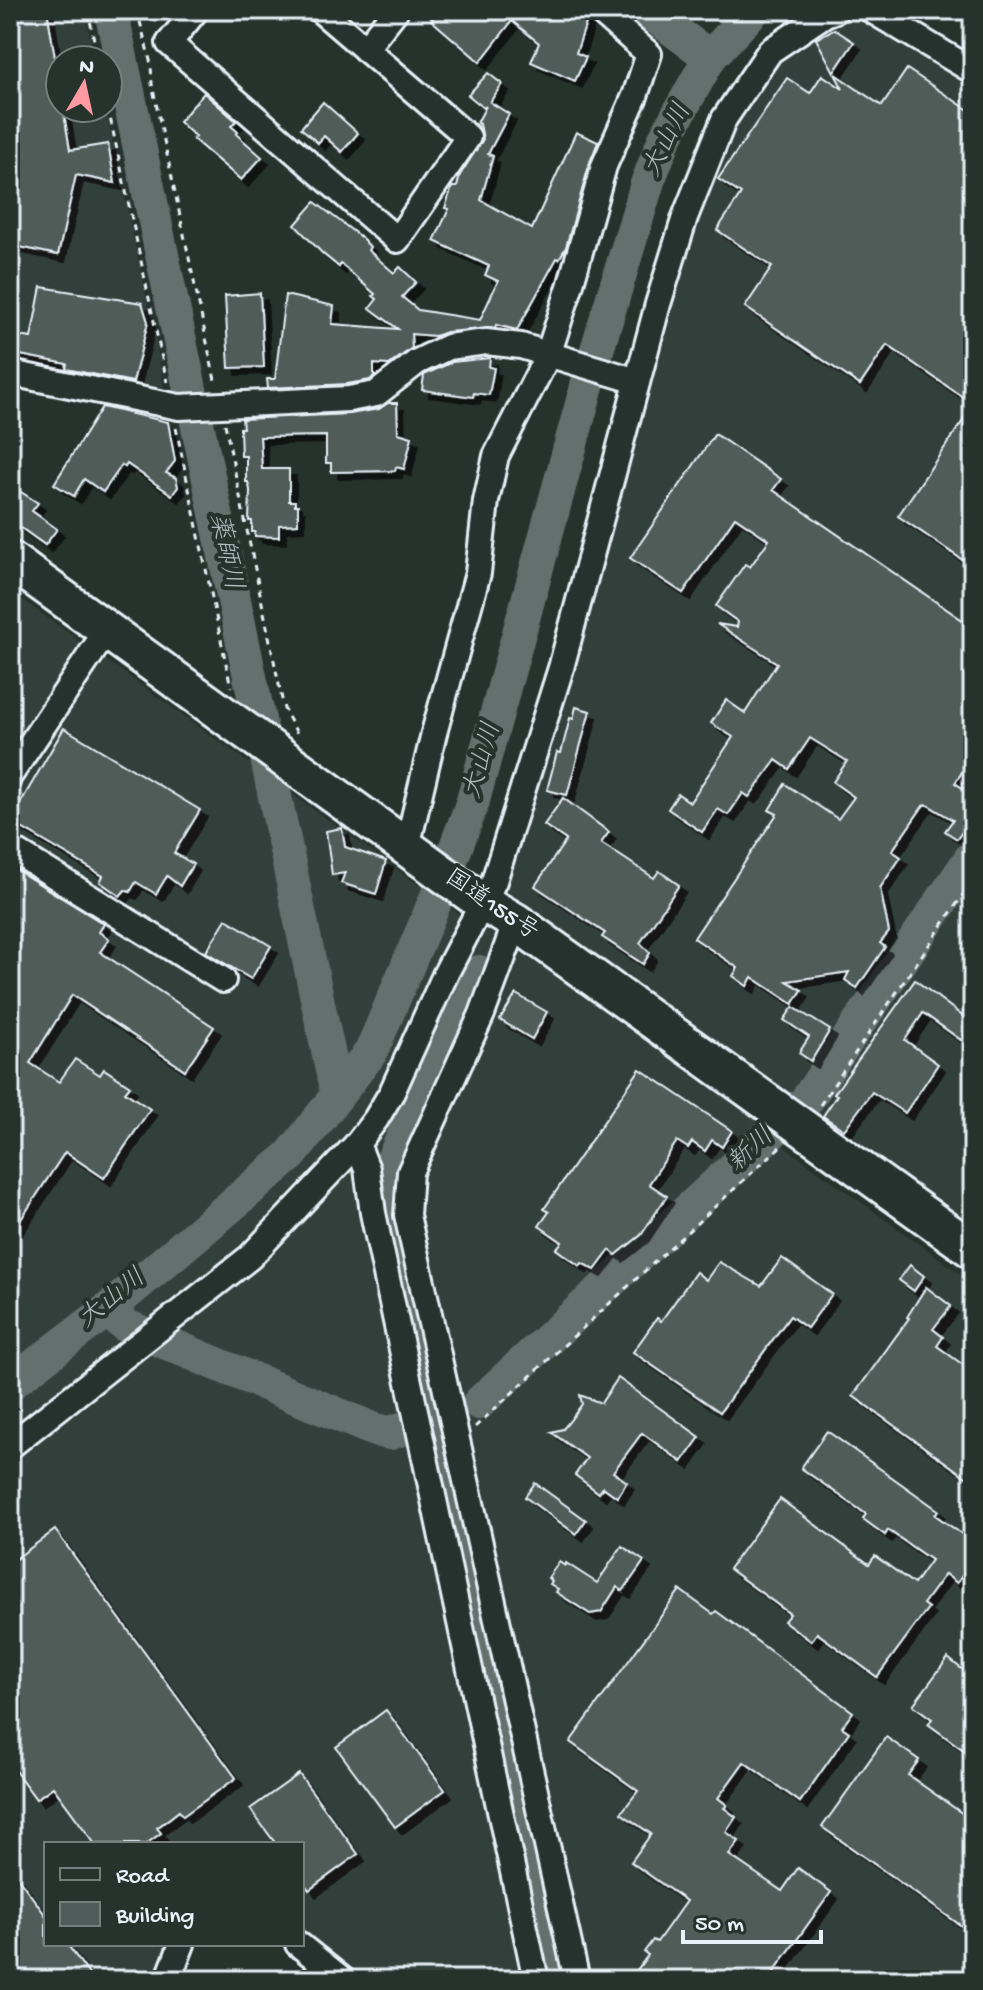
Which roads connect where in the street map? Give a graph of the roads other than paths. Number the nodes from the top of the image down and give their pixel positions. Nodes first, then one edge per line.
1 (196, 10) edge
2 (320, 10) edge
3 (396, 10) edge
4 (598, 10) edge
5 (836, 10) edge
6 (871, 10) edge
7 (365, 49) junction
8 (973, 71) edge
9 (552, 356) junction
10 (10, 373) edge
11 (626, 378) junction
12 (10, 560) edge
13 (107, 630) junction
14 (10, 775) edge
15 (407, 847) junction
16 (10, 848) edge
17 (482, 902) junction
18 (516, 922) junction
19 (223, 980) dead end
20 (357, 1144) junction
21 (973, 1250) edge
22 (10, 1446) edge
23 (181, 1946) edge
24 (300, 1946) edge
25 (168, 1980) edge
26 (343, 1980) edge
27 (536, 1980) edge
28 (577, 1980) edge

1 - 7 street
2 - 7 street
3 - 7 street
4 - 9 street
5 - 11 street
6 - 8 street
9 - 10 street
9 - 11 street
9 - 15 street
11 - 17 street
12 - 13 highway, 国道155号
13 - 14 street
13 - 15 highway, 国道155号
15 - 17 highway, 国道155号
16 - 19 street
17 - 18 highway, 国道155号
17 - 20 street
18 - 21 highway, 国道155号
18 - 28 street
20 - 22 street
20 - 27 street
23 - 25 street
24 - 26 street

